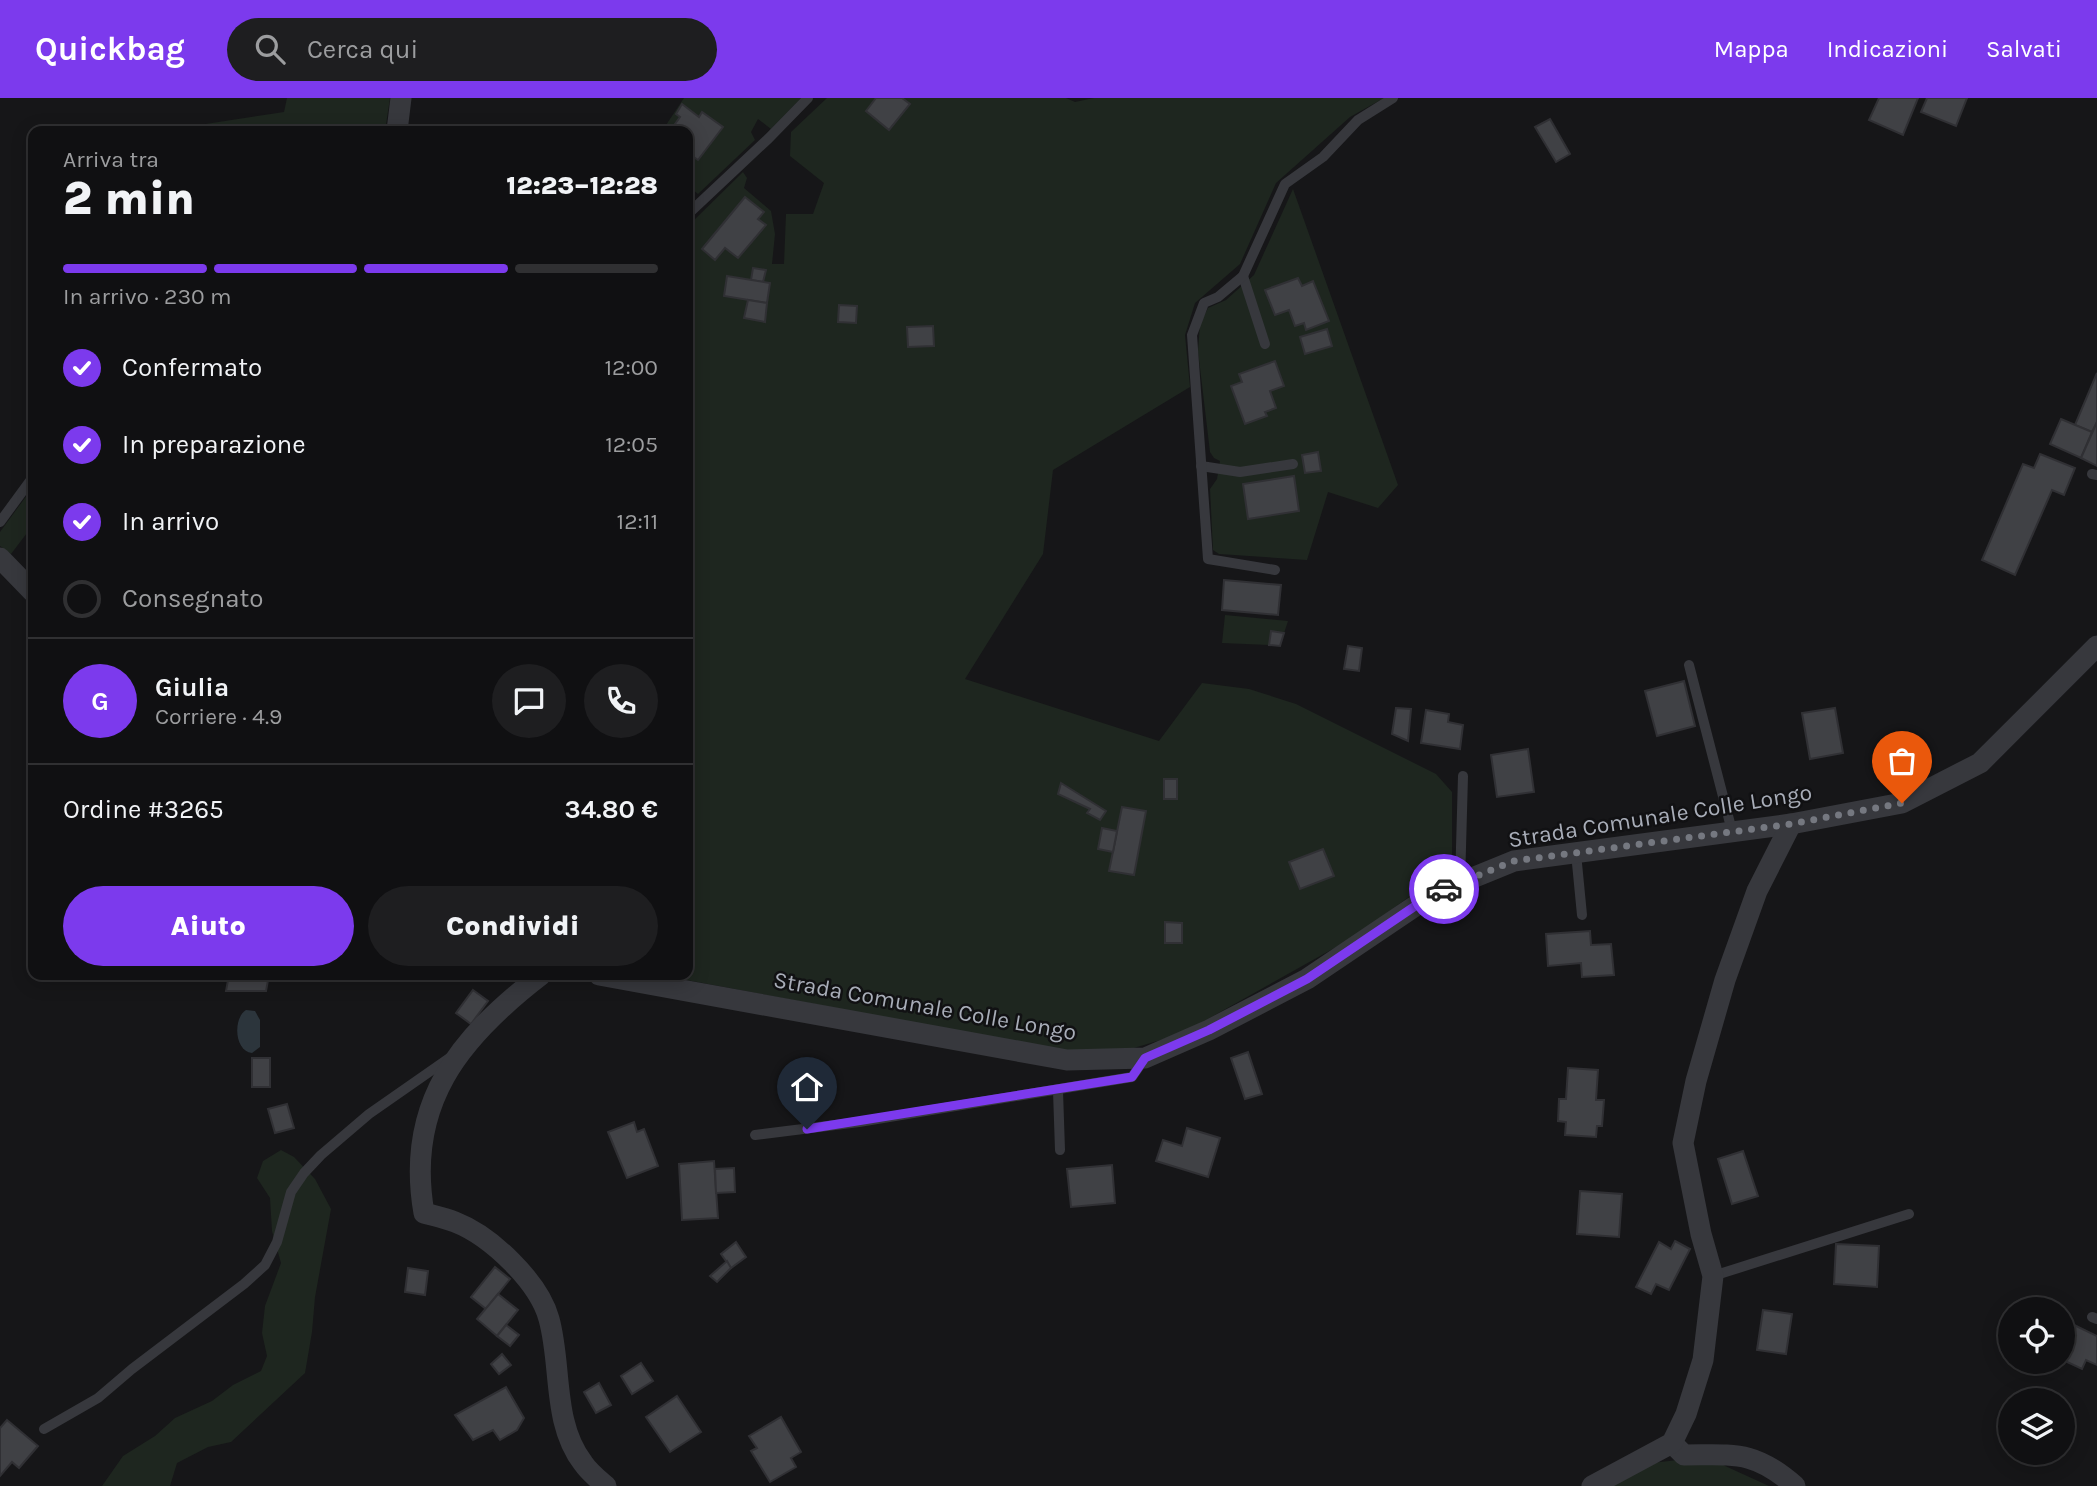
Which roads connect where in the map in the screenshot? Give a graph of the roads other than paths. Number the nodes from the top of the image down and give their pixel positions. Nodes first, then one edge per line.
1 (401, 98) edge
2 (808, 98) edge
3 (1393, 98) edge
4 (398, 126) edge
5 (693, 209) edge
6 (1243, 275) junction
7 (1265, 344) dead end
8 (1293, 464) dead end
9 (1201, 466) junction
10 (28, 484) edge
11 (0, 522) edge
12 (0, 558) edge
13 (1275, 570) dead end
14 (28, 587) edge
15 (2097, 646) edge
16 (1689, 666) dead end
17 (1463, 776) dead end
18 (1791, 824) junction
19 (1732, 831) junction
20 (1576, 853) junction
21 (1460, 883) junction
22 (1582, 915) dead end
23 (535, 980) edge
24 (627, 980) edge
25 (461, 1052) junction
26 (1145, 1058) junction
27 (1058, 1091) junction
28 (755, 1135) dead end
29 (1060, 1150) dead end
30 (1909, 1214) dead end
31 (1713, 1276) junction
32 (44, 1429) dead end
33 (1672, 1443) junction
34 (606, 1486) edge
35 (1591, 1486) edge
36 (1795, 1486) edge

1 - 4 street
2 - 5 lane
3 - 6 lane
6 - 7 lane
6 - 9 lane
8 - 9 lane
9 - 13 lane
10 - 11 lane
12 - 14 street
15 - 18 street, Strada Comunale Colle Longo
16 - 19 lane
17 - 21 lane
18 - 19 street, Strada Comunale Colle Longo
18 - 31 street
19 - 20 street, Strada Comunale Colle Longo
20 - 21 street, Strada Comunale Colle Longo
20 - 22 lane
21 - 26 street, Strada Comunale Colle Longo
23 - 25 street
24 - 26 street, Strada Comunale Colle Longo
25 - 32 lane
25 - 34 street
26 - 27 lane
27 - 28 lane
27 - 29 lane
30 - 31 lane
31 - 33 street
33 - 35 street
33 - 36 street

